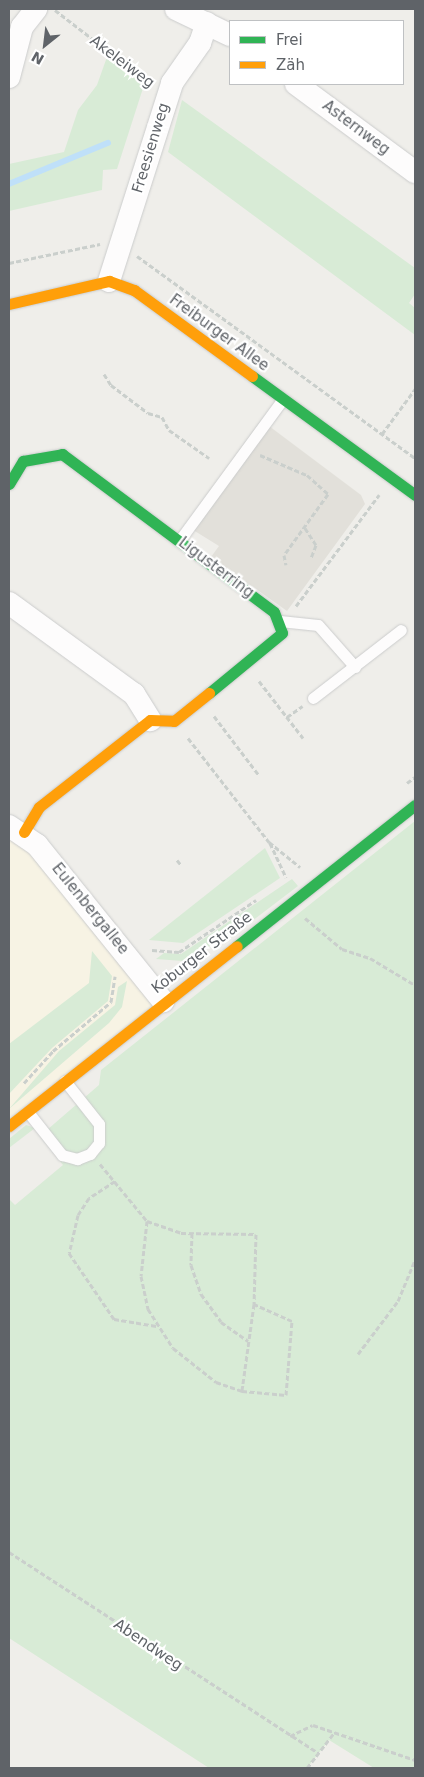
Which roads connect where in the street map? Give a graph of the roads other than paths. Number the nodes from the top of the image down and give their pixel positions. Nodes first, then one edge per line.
1 (36, 9) edge
2 (176, 9) edge
3 (207, 23) junction
4 (229, 34) edge
5 (9, 77) edge
6 (297, 85) edge
7 (415, 172) edge
8 (109, 281) junction
9 (9, 304) edge
10 (283, 399) junction
11 (9, 484) edge
12 (415, 496) edge
13 (179, 541) junction
14 (9, 603) edge
15 (280, 621) junction
16 (401, 630) dead end
17 (355, 667) junction
18 (313, 698) dead end
19 (150, 720) junction
20 (415, 805) edge
21 (16, 829) edge
22 (163, 1001) junction
23 (65, 1081) junction
24 (28, 1112) junction
25 (9, 1126) edge

1 - 5 street
2 - 3 street
3 - 4 street
3 - 8 street, Freesienweg
6 - 7 street, Asternweg
8 - 9 street
8 - 10 street, Freiburger Allee
10 - 12 street, Freiburger Allee
10 - 13 lane
11 - 13 street, Ligusterring
13 - 15 street, Ligusterring
14 - 19 street
15 - 17 lane
15 - 19 street
16 - 17 lane
17 - 18 lane
19 - 21 street
20 - 22 street, Koburger Straße
21 - 22 street, Eulenbergallee
22 - 23 street, Koburger Straße
23 - 24 street, Koburger Straße
23 - 24 lane
24 - 25 street, Koburger Straße

